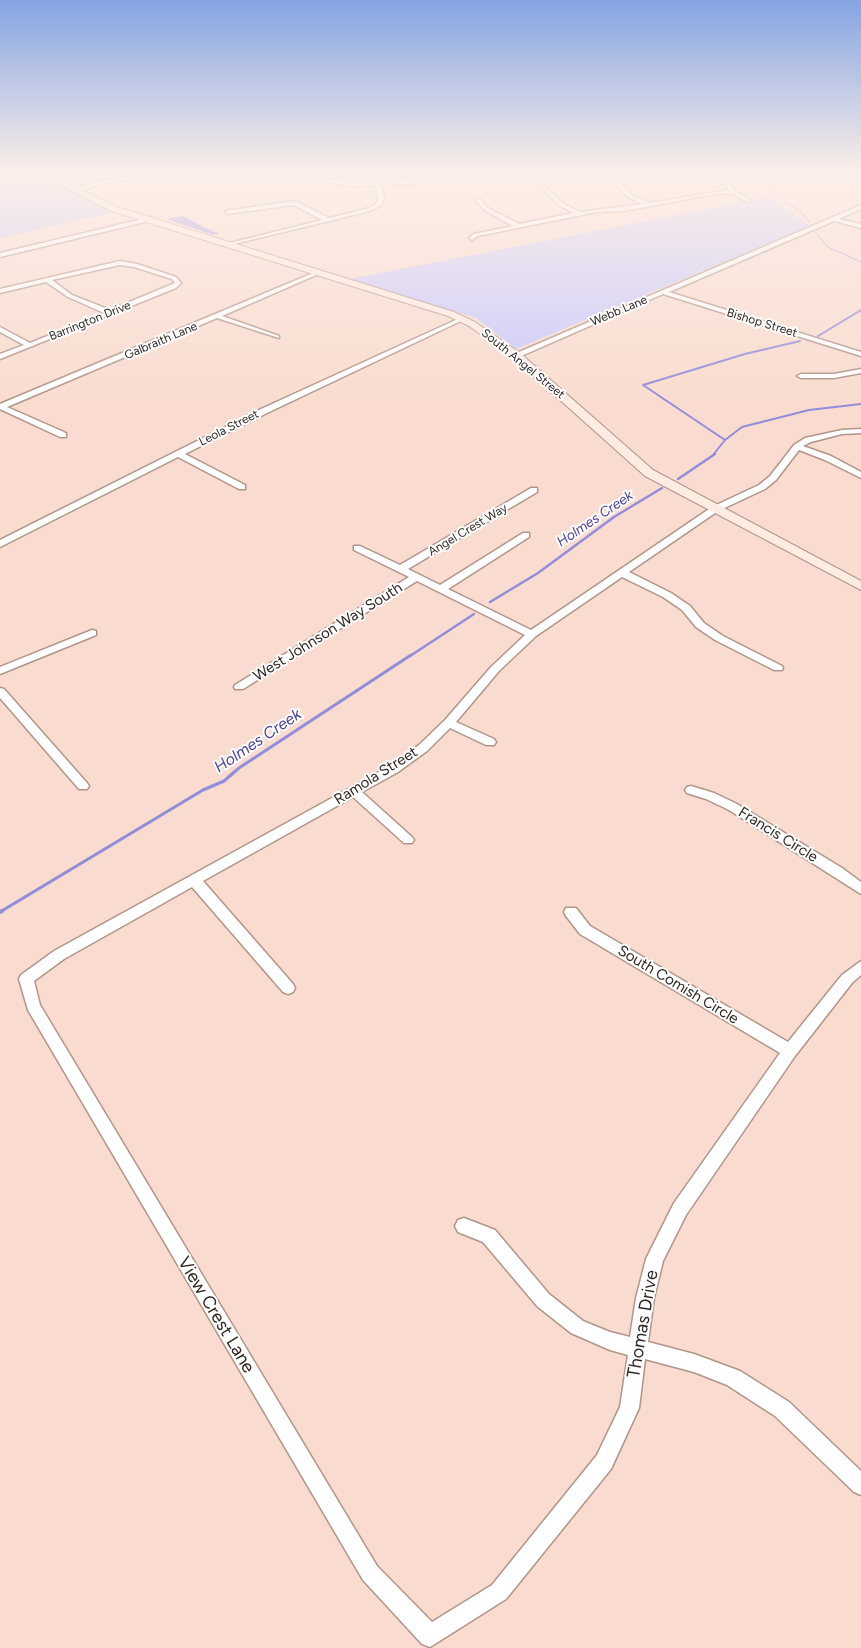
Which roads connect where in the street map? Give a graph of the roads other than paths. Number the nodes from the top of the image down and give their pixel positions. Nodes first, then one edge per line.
1 (30, 248) edge
2 (244, 248) edge
3 (766, 248) edge
4 (0, 255) edge
5 (320, 272) junction
6 (46, 279) junction
7 (0, 291) edge
8 (662, 292) junction
9 (111, 313) junction
10 (217, 316) junction
11 (462, 319) junction
12 (0, 329) edge
13 (277, 337) dead end
14 (29, 346) junction
15 (861, 354) edge
16 (516, 355) junction
17 (0, 356) edge
18 (861, 371) edge
19 (801, 376) dead end
20 (0, 407) edge
21 (861, 431) edge
22 (63, 435) dead end
23 (798, 447) junction
24 (178, 454) junction
25 (861, 475) edge
26 (242, 487) dead end
27 (534, 490) dead end
28 (715, 509) junction
29 (526, 535) dead end
30 (0, 544) edge
31 (357, 548) dead end
32 (401, 569) junction
33 (622, 573) junction
34 (417, 578) junction
35 (861, 586) edge
36 (441, 589) junction
37 (92, 633) dead end
38 (532, 634) junction
39 (778, 668) dead end
40 (0, 671) edge
41 (239, 687) dead end
42 (0, 691) edge
43 (449, 723) junction
44 (490, 742) dead end
45 (84, 786) dead end
46 (691, 790) dead end
47 (354, 791) junction
48 (408, 840) dead end
49 (194, 880) junction
50 (861, 889) edge
51 (571, 912) dead end
52 (861, 967) edge
53 (26, 979) joint
54 (288, 988) dead end
55 (790, 1051) junction
56 (464, 1226) dead end
57 (638, 1349) junction
58 (861, 1485) edge
59 (430, 1636) joint

1 - 4 street
2 - 5 street, South Angel Street
3 - 8 street, Webb Lane
5 - 10 street, Galbraith Lane
5 - 11 street, South Angel Street
6 - 7 street
6 - 9 street
6 - 9 street, Barrington Drive
8 - 15 street, Bishop Street
8 - 16 street, Webb Lane
9 - 14 street, Barrington Drive
10 - 13 street
10 - 20 street, Galbraith Lane
11 - 16 street, South Angel Street
11 - 24 street, Leola Street
12 - 14 street
14 - 17 street, Barrington Drive
16 - 28 street, South Angel Street
18 - 19 street
20 - 22 street
21 - 23 street
23 - 25 street
23 - 28 street, Ramola Street
24 - 26 street
24 - 30 street, Leola Street
27 - 32 street, Angel Crest Way
28 - 33 street, Ramola Street
28 - 35 street, South Angel Street
29 - 36 street
31 - 32 street
32 - 34 street
33 - 38 street, Ramola Street
33 - 39 street
34 - 36 street
34 - 41 street, West Johnson Way South
36 - 38 street
37 - 40 street
38 - 43 street, Ramola Street
42 - 45 street
43 - 44 street
43 - 47 street, Ramola Street
46 - 50 street, Francis Circle
47 - 48 street
47 - 49 street, Ramola Street
49 - 53 street, Ramola Street
49 - 54 street
51 - 55 street, South Comish Circle
52 - 55 street, Thomas Drive
53 - 59 street, View Crest Lane
55 - 57 street, Thomas Drive
56 - 57 street
57 - 58 street
57 - 59 street, Thomas Drive

